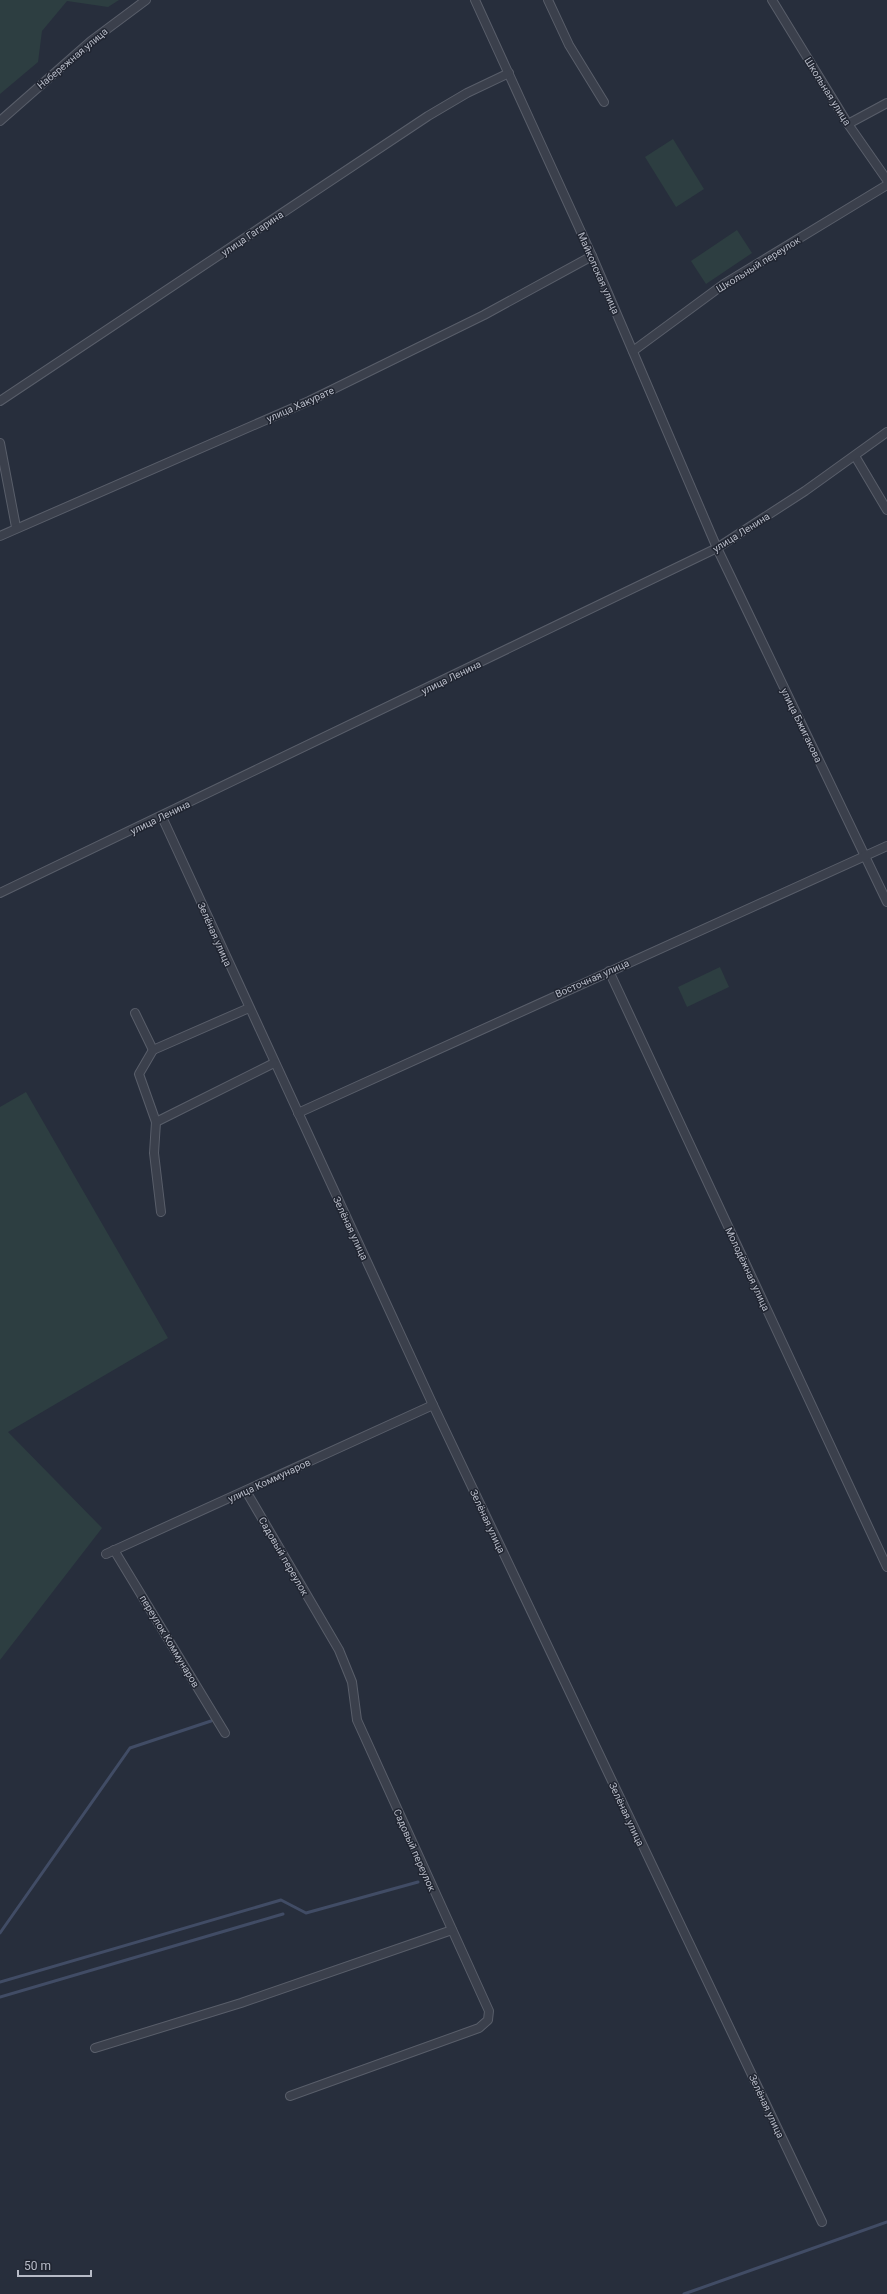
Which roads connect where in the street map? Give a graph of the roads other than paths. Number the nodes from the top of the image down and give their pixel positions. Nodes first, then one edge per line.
1 (146, 0) edge
2 (475, 0) edge
3 (548, 0) edge
4 (772, 0) edge
5 (509, 73) junction
6 (604, 102) dead end
7 (887, 104) edge
8 (0, 121) edge
9 (848, 124) junction
10 (887, 180) edge
11 (887, 185) edge
12 (592, 256) junction
13 (633, 350) junction
14 (0, 401) edge
15 (887, 432) edge
16 (0, 443) edge
17 (855, 456) junction
18 (887, 510) edge
19 (16, 527) junction
20 (0, 536) edge
21 (717, 548) junction
22 (162, 816) junction
23 (887, 846) edge
24 (865, 857) junction
25 (0, 893) edge
26 (887, 902) edge
27 (609, 971) junction
28 (249, 1008) junction
29 (135, 1013) dead end
30 (153, 1050) junction
31 (274, 1063) junction
32 (298, 1113) junction
33 (156, 1122) junction
34 (161, 1212) dead end
35 (433, 1405) junction
36 (246, 1491) junction
37 (114, 1550) junction
38 (106, 1554) dead end
39 (887, 1567) edge
40 (225, 1732) dead end
41 (452, 1930) junction
42 (95, 2048) dead end
43 (290, 2096) dead end
44 (822, 2222) dead end

1 - 8 street, Набережная улица
2 - 5 street, Майкопская улица
3 - 6 street
4 - 9 street, Школьная улица
5 - 12 street, Майкопская улица
5 - 14 street, улица Гагарина
7 - 9 street
9 - 10 street, Школьная улица
11 - 13 street, Школьный переулок
12 - 13 street, Майкопская улица
12 - 19 street, улица Хакурате
13 - 21 street, Майкопская улица
15 - 17 street, улица Ленина
16 - 19 street
17 - 18 street
17 - 21 street, улица Ленина
19 - 20 street, улица Хакурате
21 - 22 street, улица Ленина
21 - 24 street, улица Бжигакова
22 - 25 street, улица Ленина
22 - 28 street, Зелёная улица
23 - 24 street, Восточная улица
24 - 26 street, улица Бжигакова
24 - 27 street, Восточная улица
27 - 32 street, Восточная улица
27 - 39 street, Молодёжная улица
28 - 30 street
28 - 31 street, Зелёная улица
29 - 30 street
30 - 33 street
31 - 32 street, Зелёная улица
31 - 33 street
32 - 35 street, Зелёная улица
33 - 34 street
35 - 36 street, улица Коммунаров
35 - 44 street, Зелёная улица
36 - 37 street, улица Коммунаров
36 - 41 street, Садовый переулок
37 - 38 street, улица Коммунаров
37 - 40 street, переулок Коммунаров
41 - 42 street
41 - 43 street, Садовый переулок

